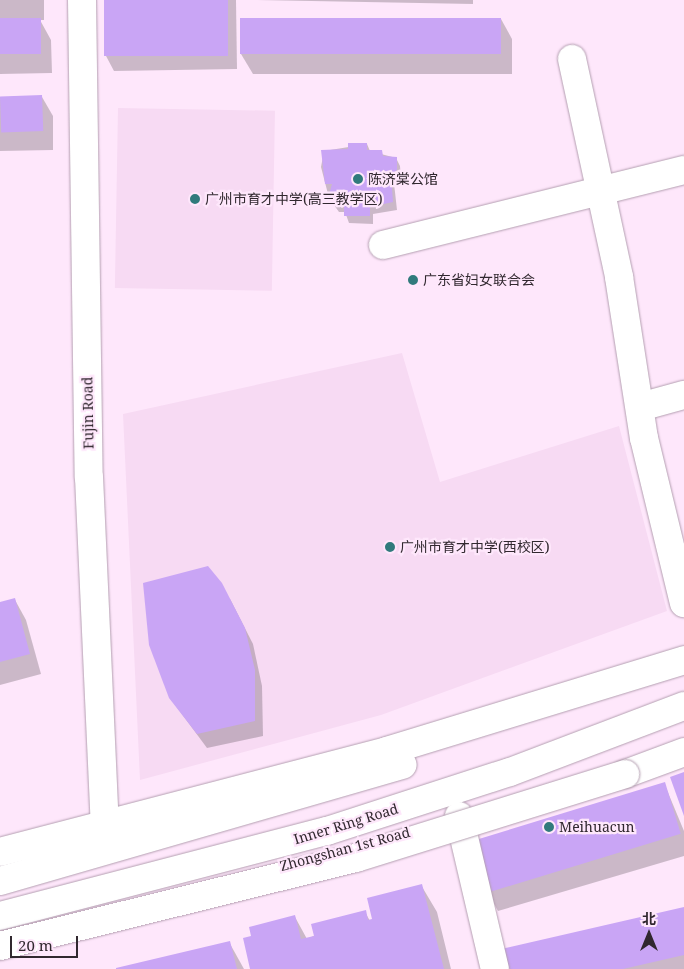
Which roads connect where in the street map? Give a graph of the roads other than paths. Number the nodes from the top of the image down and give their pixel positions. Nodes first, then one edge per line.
1 (82, 0) edge
2 (572, 59) dead end
3 (684, 170) edge
4 (598, 189) junction
5 (383, 245) dead end
6 (684, 395) edge
7 (640, 407) junction
8 (684, 602) edge
9 (684, 660) edge
10 (623, 680) junction
11 (684, 706) edge
12 (684, 739) edge
13 (684, 752) edge
14 (459, 816) junction
15 (105, 826) junction
16 (0, 852) edge
17 (0, 881) edge
18 (0, 916) edge
19 (0, 934) edge
20 (0, 946) edge
21 (495, 969) edge

1 - 15 main road, Fujin Road
2 - 4 main road
3 - 4 main road
4 - 5 main road
4 - 7 main road
6 - 7 main road
7 - 8 main road
9 - 10 main road
10 - 15 main road
10 - 17 main road
11 - 18 main road, Inner Ring Road
12 - 14 main road, Zhongshan 1st Road
13 - 20 main road, bridge
14 - 19 main road, Zhongshan 1st Road
14 - 21 main road
15 - 16 main road

